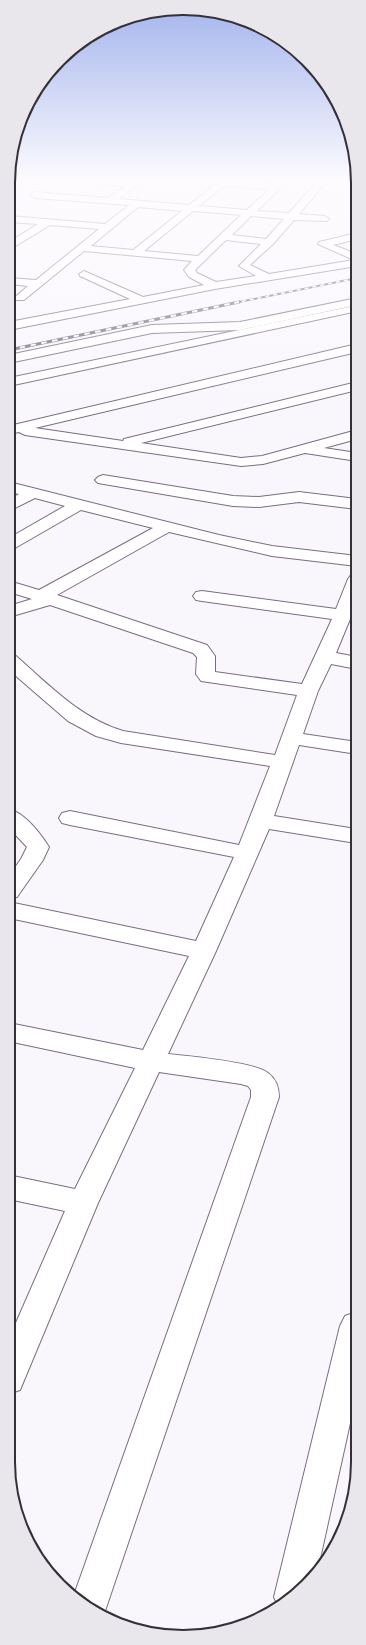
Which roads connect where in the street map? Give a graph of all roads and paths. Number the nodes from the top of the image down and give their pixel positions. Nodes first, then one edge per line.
1 (69, 258) edge
2 (188, 258) edge
3 (253, 258) edge
4 (202, 259) joint
5 (351, 263) edge
6 (84, 274) dead end
7 (266, 278) junction
8 (15, 281) edge
9 (37, 283) junction
10 (214, 286) junction
11 (20, 298) dead end
12 (141, 300) junction
13 (351, 308) edge
14 (351, 309) edge
15 (15, 325) edge
16 (351, 349) edge
17 (15, 358) edge
18 (15, 381) edge
19 (351, 387) edge
20 (15, 429) edge
21 (15, 430) edge
22 (351, 435) edge
23 (118, 444) junction
24 (302, 449) junction
25 (351, 456) edge
26 (103, 480) dead end
27 (15, 488) edge
28 (33, 493) junction
29 (15, 503) edge
30 (351, 503) edge
31 (78, 505) junction
32 (165, 528) junction
33 (15, 542) edge
34 (351, 560) edge
35 (15, 588) edge
36 (351, 595) edge
37 (202, 596) dead end
38 (47, 598) junction
39 (15, 610) edge
40 (342, 616) junction
41 (325, 657) junction
42 (351, 662) edge
43 (15, 665) edge
44 (308, 691) junction
45 (291, 738) junction
46 (351, 747) edge
47 (282, 762) junction
48 (70, 818) dead end
49 (261, 821) junction
50 (15, 822) edge
51 (351, 835) edge
52 (247, 853) junction
53 (15, 884) edge
54 (15, 911) edge
55 (204, 951) junction
56 (15, 1033) edge
57 (150, 1061) junction
58 (15, 1188) edge
59 (83, 1202) junction
60 (351, 1348) edge
61 (15, 1362) edge
62 (295, 1587) edge
63 (90, 1602) edge

1 - 9 street
2 - 4 street
3 - 7 street
4 - 10 street
5 - 7 street
6 - 12 street
7 - 10 street
8 - 9 street
9 - 11 street
10 - 12 street
12 - 15 street
13 - 17 street
14 - 18 street
16 - 20 street
19 - 23 street
21 - 23 street
22 - 24 street
23 - 24 street
24 - 25 street
26 - 30 street
27 - 28 street
28 - 29 street
28 - 31 street
31 - 32 street
31 - 33 street
32 - 34 street
32 - 38 street
35 - 38 street
36 - 40 street
37 - 40 street
38 - 39 street
38 - 44 street
40 - 41 street
41 - 42 street
41 - 44 street
43 - 47 street
44 - 45 street
45 - 46 street
45 - 47 street
47 - 49 street
48 - 52 street
49 - 51 street
49 - 52 street
50 - 53 street
52 - 55 street
54 - 55 street
55 - 57 street
56 - 57 street
57 - 59 street
57 - 63 street
58 - 59 street
59 - 61 street
60 - 62 street

